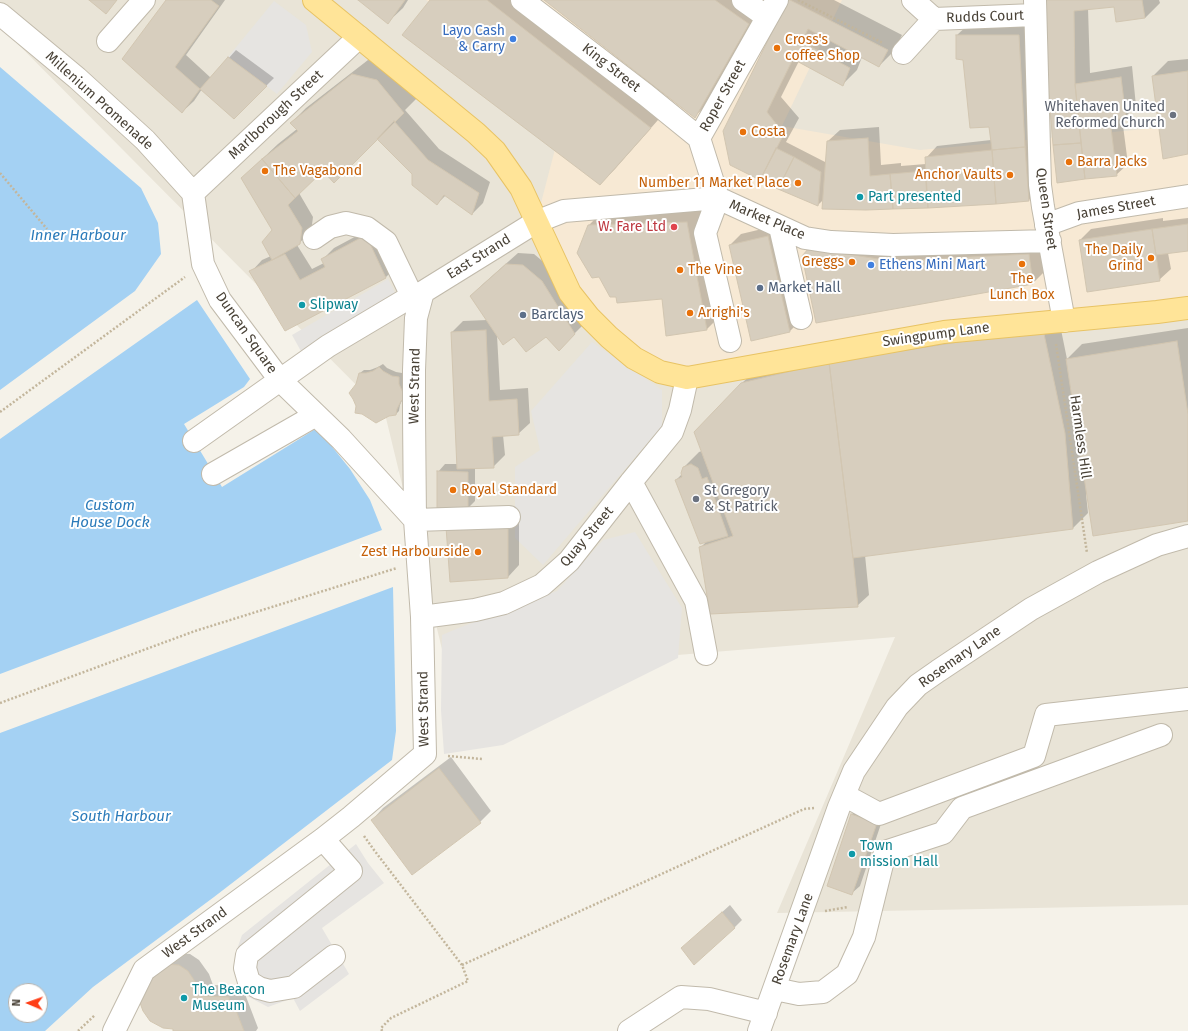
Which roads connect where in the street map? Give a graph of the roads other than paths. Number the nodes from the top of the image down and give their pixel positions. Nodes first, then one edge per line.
1 (144, 0) edge
2 (314, 0) edge
3 (522, 0) edge
4 (743, 0) edge
5 (913, 0) edge
6 (772, 8) edge
7 (1035, 8) edge
8 (0, 14) edge
9 (934, 19) junction
10 (359, 37) junction
11 (108, 41) dead end
12 (903, 53) road end
13 (699, 138) junction
14 (193, 192) junction
15 (1188, 196) edge
16 (718, 198) junction
17 (536, 222) junction
18 (780, 227) junction
19 (1048, 233) junction
20 (314, 238) dead end
21 (418, 294) junction
22 (1188, 308) edge
23 (801, 318) dead end
24 (1058, 322) junction
25 (730, 341) dead end
26 (687, 378) junction
27 (280, 380) junction
28 (316, 415) junction
29 (194, 441) dead end
30 (214, 474) dead end
31 (631, 482) junction
32 (509, 517) dead end
33 (415, 520) junction
34 (1188, 536) edge
35 (422, 617) junction
36 (706, 654) dead end
37 (1188, 699) edge
38 (1161, 735) dead end
39 (842, 801) junction
40 (323, 839) junction
41 (334, 956) dead end
42 (775, 989) junction
43 (762, 1023) edge
44 (114, 1031) edge
45 (629, 1031) edge

1 - 11 street
2 - 10 main road
3 - 13 street, King Street
4 - 6 street
5 - 9 street, Rudds Court
6 - 13 street, Roper Street
7 - 9 street, Rudds Court
7 - 19 street, Queen Street
8 - 14 street, Millenium Promenade
9 - 12 street, Rudds Court
10 - 14 street, Marlborough Street
10 - 17 main road
13 - 16 street, Roper Street
14 - 27 street, Duncan Square
15 - 19 street, James Street
16 - 17 street, Market Place
16 - 18 street, Market Place
16 - 25 street
17 - 21 street, East Strand
17 - 26 main road
18 - 19 street, Market Place
18 - 23 street
19 - 24 street, Queen Street
20 - 21 street
21 - 27 street
21 - 33 street, West Strand
22 - 24 main road, Swingpump Lane
24 - 26 main road, Swingpump Lane
26 - 31 street, Quay Street
27 - 28 street, Duncan Square
27 - 29 street
28 - 30 street
28 - 33 street, Duncan Square
31 - 35 street, Quay Street
31 - 36 street
32 - 33 street
33 - 35 street, West Strand
34 - 39 street, Rosemary Lane
35 - 40 street, West Strand
37 - 39 street
38 - 42 street
39 - 42 street, Rosemary Lane
40 - 41 street
40 - 44 street, West Strand
42 - 43 street, Rosemary Lane
43 - 45 street

